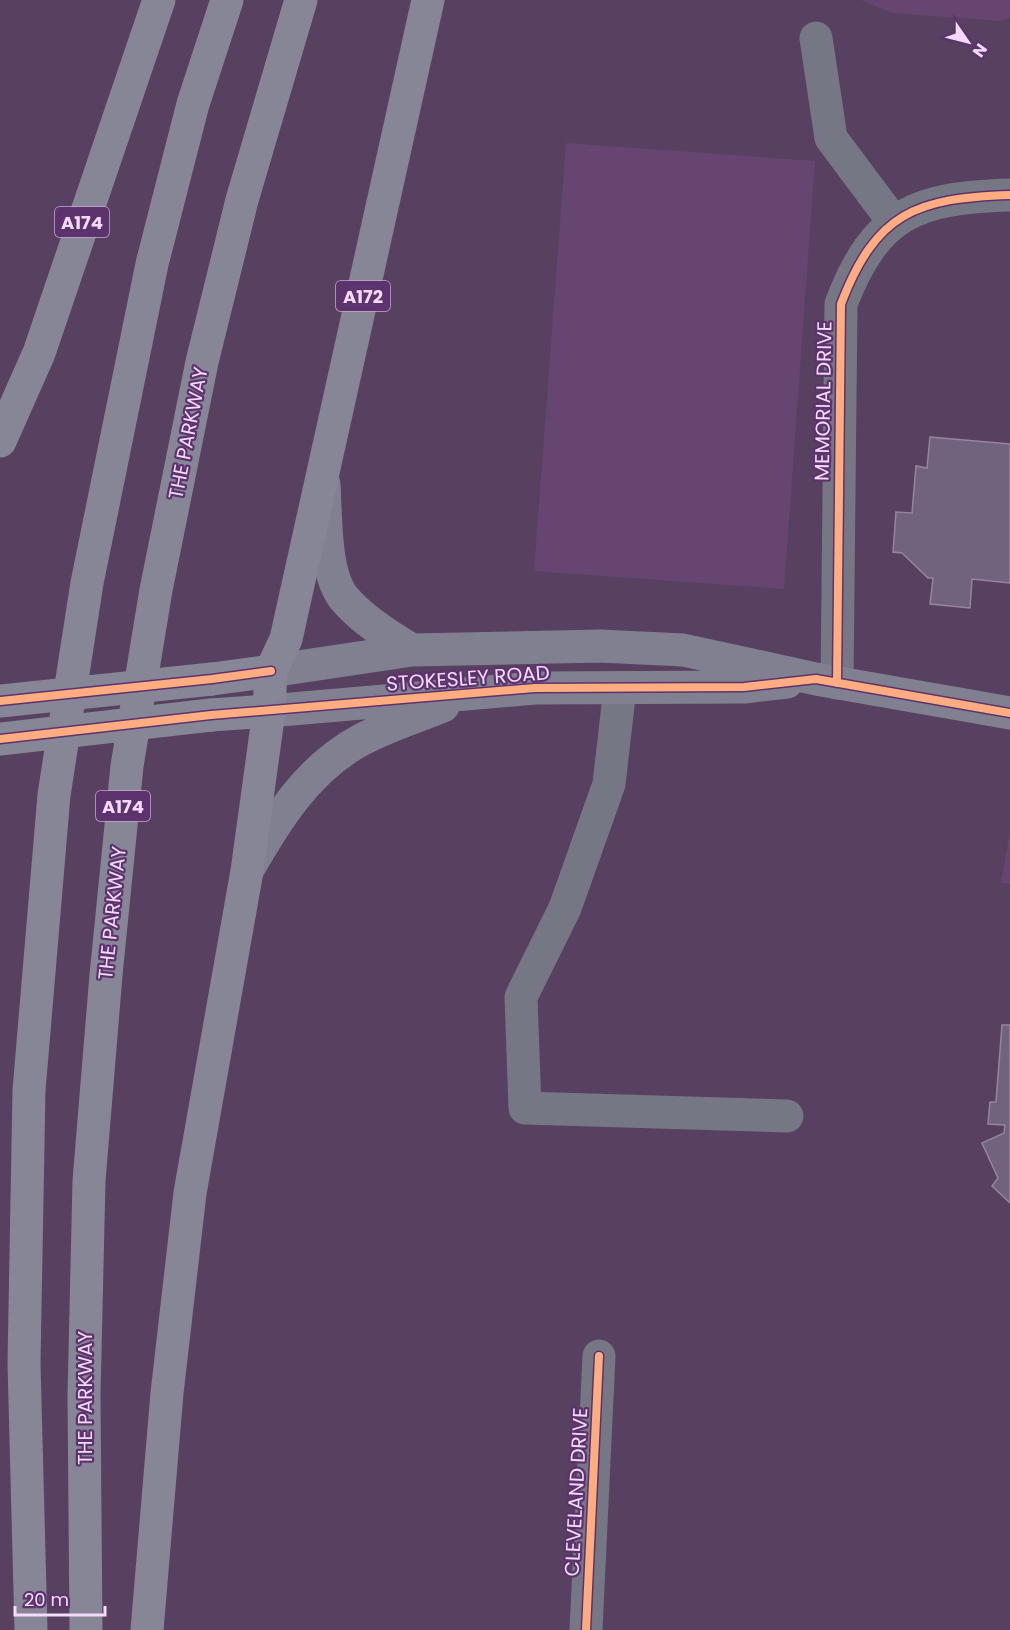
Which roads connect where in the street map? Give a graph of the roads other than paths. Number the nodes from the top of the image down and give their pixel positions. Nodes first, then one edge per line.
1 (159, 0) edge
2 (227, 0) edge
3 (301, 0) edge
4 (428, 0) edge
5 (816, 38) dead end
6 (1010, 195) edge
7 (893, 221) junction
8 (0, 441) edge
9 (323, 470) junction
10 (412, 650) junction
11 (271, 671) junction
12 (826, 681) junction
13 (620, 688) junction
14 (472, 693) junction
15 (0, 701) edge
16 (269, 711) junction
17 (1010, 713) edge
18 (0, 739) edge
19 (247, 871) junction
20 (787, 1116) dead end
21 (599, 1356) dead end
22 (31, 1630) edge
23 (86, 1630) edge
24 (147, 1630) edge
25 (586, 1630) edge

1 - 8 highway, A174
2 - 22 highway
3 - 23 highway, THE PARKWAY / A174
4 - 9 highway, A172
5 - 7 street
6 - 7 street, MEMORIAL DRIVE
7 - 12 street, MEMORIAL DRIVE
9 - 10 main road, A172
9 - 11 highway, A172
10 - 11 main road, STOKESLEY ROAD
10 - 12 main road, STOKESLEY ROAD
11 - 15 highway, STOKESLEY ROAD, bridge
11 - 16 highway
12 - 13 main road, STOKESLEY ROAD
12 - 17 main road, STOKESLEY ROAD
13 - 14 main road, STOKESLEY ROAD
13 - 20 street
14 - 16 main road, STOKESLEY ROAD
14 - 19 main road
16 - 18 highway, STOKESLEY ROAD, bridge
16 - 19 highway
19 - 24 highway
21 - 25 street, CLEVELAND DRIVE

